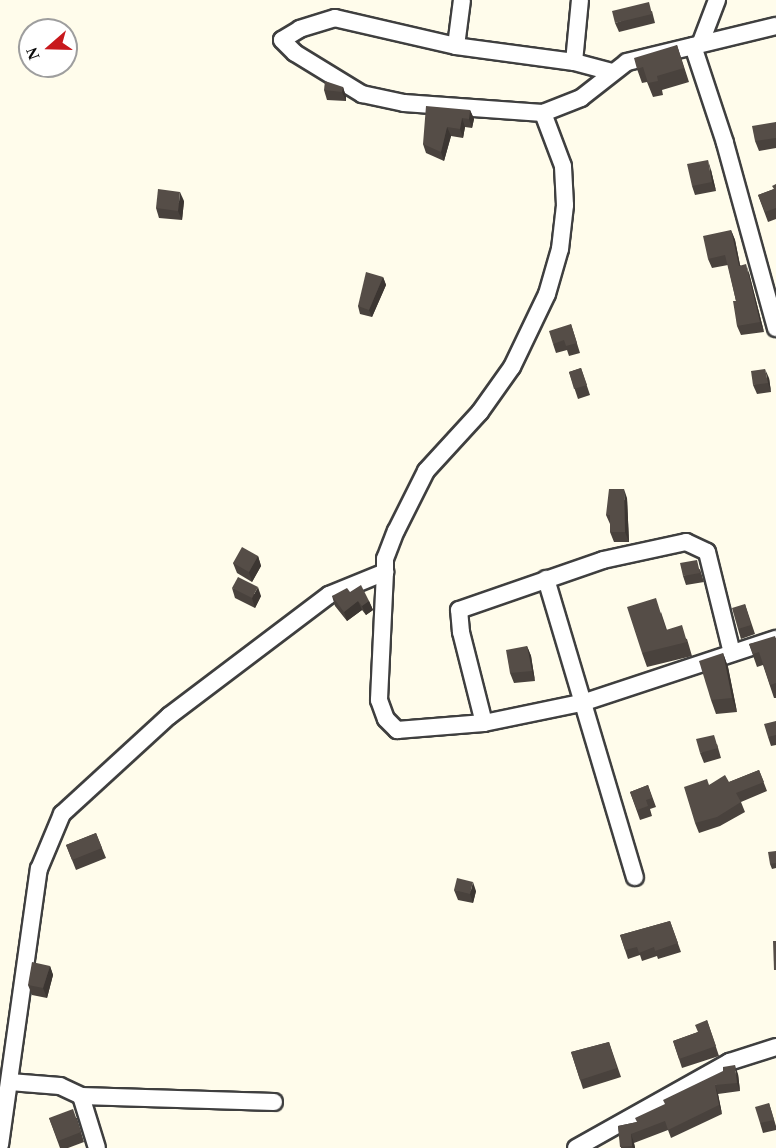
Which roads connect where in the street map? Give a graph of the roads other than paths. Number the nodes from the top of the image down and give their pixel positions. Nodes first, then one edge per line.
1 (462, 0) edge
2 (580, 0) edge
3 (717, 0) edge
4 (776, 26) edge
5 (697, 44) junction
6 (456, 46) junction
7 (574, 62) junction
8 (612, 72) junction
9 (543, 113) junction
10 (769, 281) edge
11 (776, 328) edge
12 (385, 572) junction
13 (546, 579) junction
14 (776, 639) edge
15 (732, 653) junction
16 (585, 702) junction
17 (484, 723) junction
18 (635, 877) dead end
19 (776, 1047) edge
20 (6, 1091) edge
21 (81, 1096) junction
22 (274, 1102) dead end
23 (0, 1145) edge
24 (97, 1148) edge
25 (576, 1148) edge

1 - 6 street
2 - 7 street
3 - 5 street
4 - 5 street
5 - 8 street
5 - 10 street
6 - 7 street
6 - 9 street
7 - 8 street
8 - 9 street
9 - 12 street
10 - 11 street
12 - 17 street
12 - 20 street
13 - 15 street
13 - 16 street
13 - 17 street
14 - 15 street
15 - 16 street
16 - 17 street
16 - 18 street
19 - 25 street
20 - 21 street
20 - 23 street
21 - 22 street
21 - 24 street

